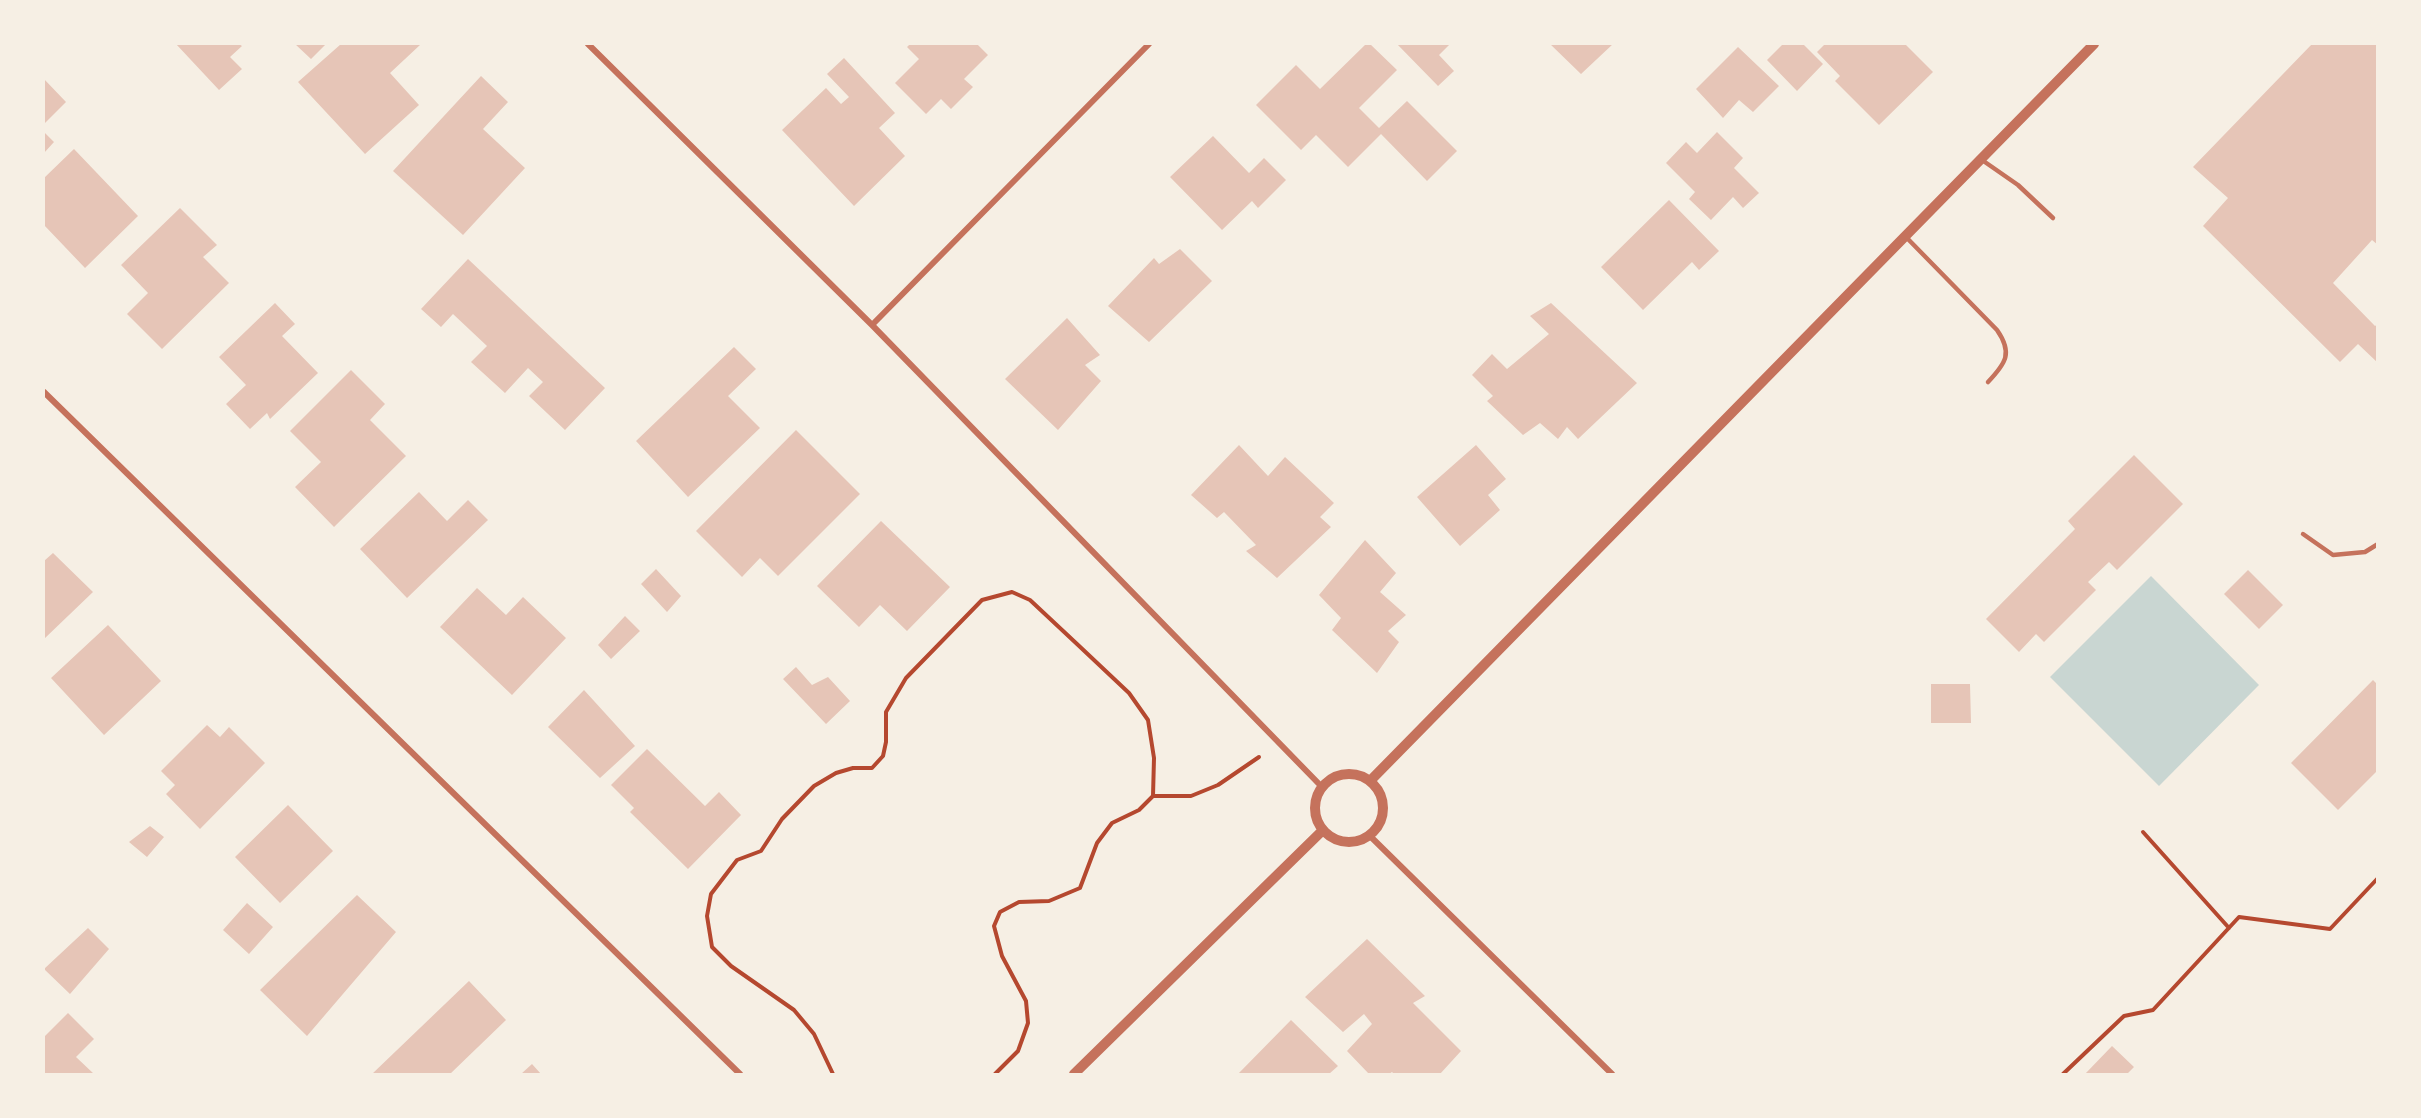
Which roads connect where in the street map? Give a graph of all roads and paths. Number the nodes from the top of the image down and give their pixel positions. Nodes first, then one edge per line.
1 (588, 44) edge
2 (1149, 44) edge
3 (2094, 44) edge
4 (1980, 159) junction
5 (2053, 218) dead end
6 (1904, 236) junction
7 (872, 325) junction
8 (1988, 382) dead end
9 (44, 392) edge
10 (2303, 534) dead end
11 (2378, 544) edge
12 (1279, 742) junction
13 (1370, 781) junction
14 (1322, 787) junction
15 (1153, 796) junction
16 (1323, 830) junction
17 (2144, 832) dead end
18 (1370, 836) junction
19 (2378, 878) edge
20 (2229, 928) junction
21 (740, 1074) edge
22 (832, 1074) edge
23 (994, 1074) edge
24 (1074, 1074) edge
25 (1612, 1074) edge
26 (2063, 1074) edge

1 - 7 street
2 - 7 street
3 - 4 street
4 - 5 lane
4 - 6 street
6 - 8 lane
6 - 13 street
7 - 12 street
9 - 21 street
10 - 11 lane
12 - 14 street
12 - 15 path
13 - 14 street
13 - 18 street
14 - 16 street
15 - 22 path
15 - 23 path
16 - 18 street
16 - 24 street
17 - 20 path
18 - 25 street
19 - 20 path
20 - 26 path

